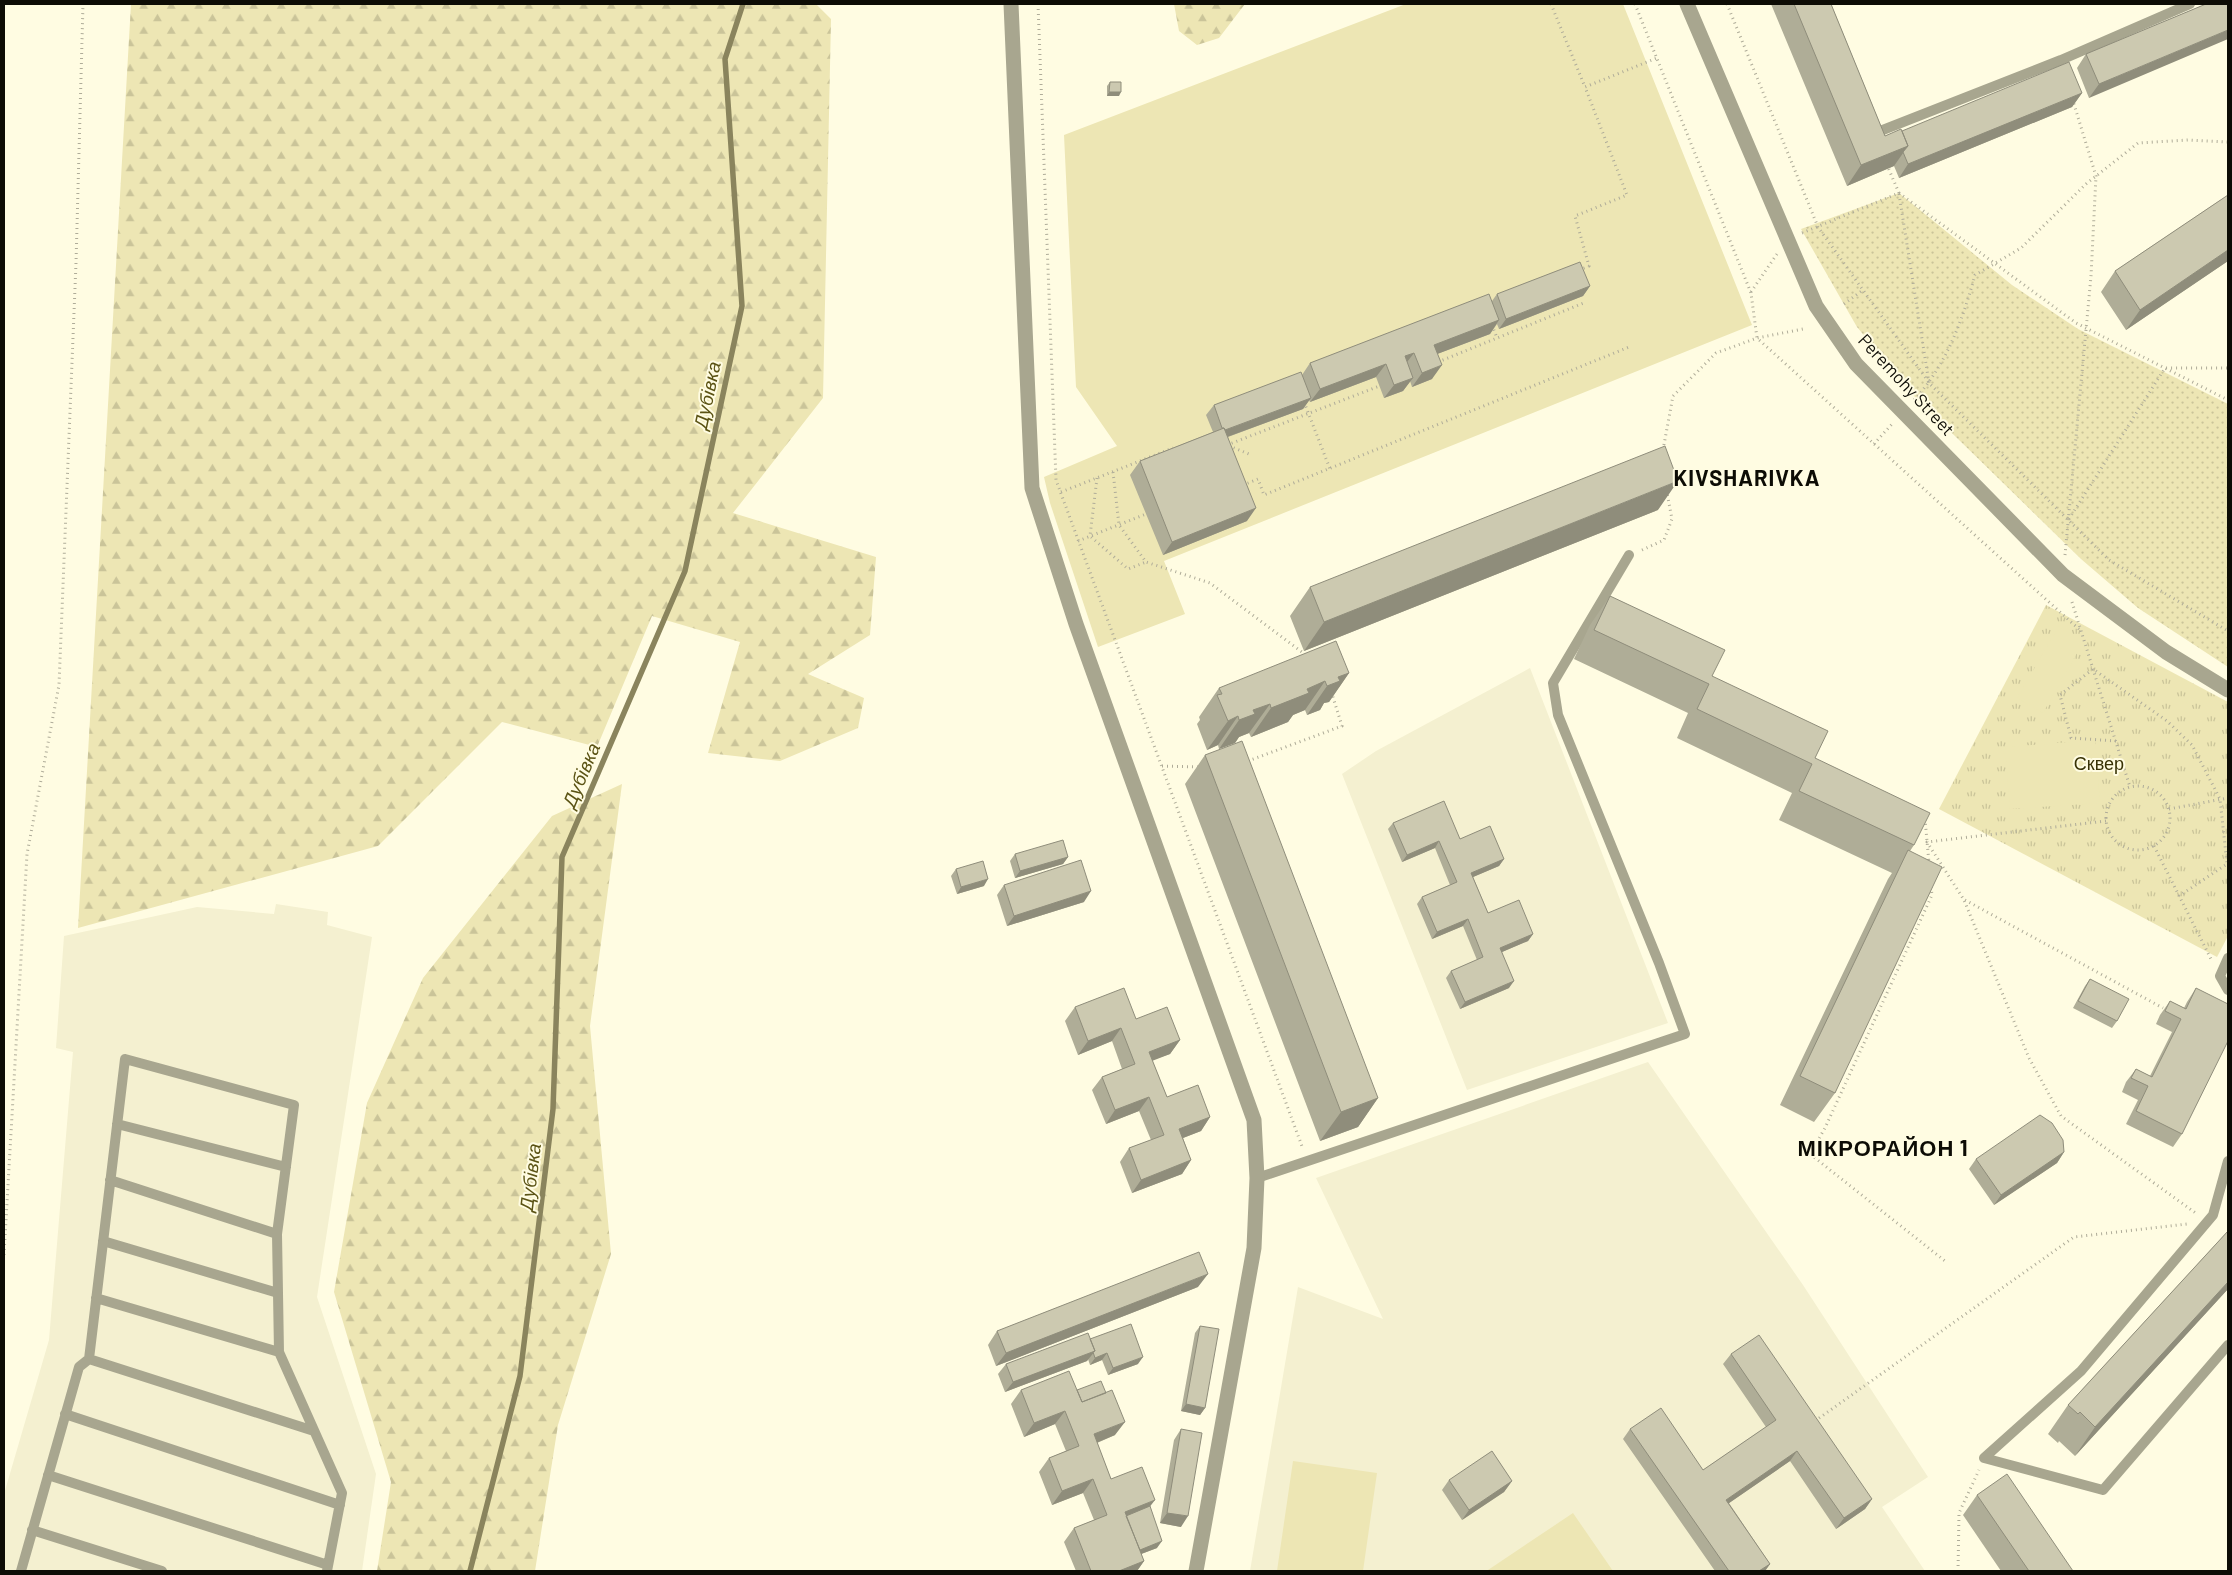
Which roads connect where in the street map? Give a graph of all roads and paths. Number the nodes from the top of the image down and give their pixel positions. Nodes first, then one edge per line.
1 (83, 4) edge
2 (1011, 4) edge
3 (1038, 4) edge
4 (1551, 4) edge
5 (1688, 4) edge
6 (1727, 4) edge
7 (2190, 4) edge
8 (1657, 58) dead end
9 (1585, 87) junction
10 (2072, 95) edge
11 (1864, 127) edge
12 (2228, 142) edge
13 (1885, 159) edge
14 (2096, 176) junction
15 (1899, 193) junction
16 (1818, 227) junction
17 (1787, 239) junction
18 (1995, 263) junction
19 (1572, 273) edge
20 (1863, 290) junction
21 (1750, 293) dead end
22 (1586, 302) edge
23 (1844, 304) dead end
24 (1492, 322) edge
25 (2086, 328) junction
26 (1803, 329) dead end
27 (1498, 338) junction
28 (1629, 347) dead end
29 (1437, 362) edge
30 (2166, 368) junction
31 (2228, 368) edge
32 (1385, 383) edge
33 (1930, 384) junction
34 (1303, 398) edge
35 (2228, 400) edge
36 (1907, 408) junction
37 (1309, 414) junction
38 (1220, 443) edge
39 (1874, 444) dead end
40 (1226, 445) junction
41 (1176, 447) edge
42 (1663, 451) edge
43 (1249, 454) dead end
44 (1330, 469) junction
45 (1113, 472) junction
46 (1096, 478) junction
47 (1242, 486) edge
48 (1666, 490) edge
49 (1061, 492) junction
50 (1146, 514) dead end
51 (2068, 520) junction
52 (1119, 525) junction
53 (1090, 536) junction
54 (1078, 541) junction
55 (1630, 555) joint
56 (1146, 562) junction
57 (2063, 575) junction
58 (2228, 631) edge
59 (1309, 658) edge
60 (2093, 669) junction
61 (1330, 688) edge
62 (2228, 690) edge
63 (2116, 741) junction
64 (1239, 764) edge
65 (1162, 766) junction
66 (1201, 767) dead end
67 (2130, 787) junction
68 (2228, 798) edge
69 (2220, 799) junction
70 (2169, 809) junction
71 (1925, 819) edge
72 (2106, 821) junction
73 (1926, 842) junction
74 (2154, 846) junction
75 (1929, 869) edge
76 (1930, 878) edge
77 (2179, 896) junction
78 (1964, 900) junction
79 (2228, 958) edge
80 (2220, 976) junction
81 (2228, 990) edge
82 (2163, 1008) dead end
83 (117, 1124) junction
84 (1307, 1161) junction
85 (2228, 1161) edge
86 (286, 1167) junction
87 (1257, 1178) junction
88 (110, 1180) junction
89 (2207, 1222) junction
90 (277, 1234) junction
91 (103, 1241) junction
92 (4, 1255) edge
93 (1945, 1261) dead end
94 (278, 1293) junction
95 (96, 1298) junction
96 (2228, 1345) edge
97 (279, 1352) junction
98 (89, 1359) junction
99 (65, 1414) junction
100 (1808, 1427) edge
101 (314, 1431) junction
102 (1984, 1458) junction
103 (48, 1476) junction
104 (340, 1505) junction
105 (32, 1530) junction
106 (328, 1568) edge
107 (21, 1571) edge
108 (162, 1571) edge
109 (1196, 1571) edge
110 (1958, 1571) edge

1 - 92 path
2 - 87 street
3 - 49 path
4 - 9 path
5 - 17 street, Peremohy Street
6 - 16 path
7 - 11 lane
8 - 9 path
9 - 19 path
10 - 14 path
12 - 14 path
13 - 15 path
14 - 18 path
14 - 25 path
15 - 16 path
15 - 18 path
15 - 33 path
16 - 17 path
16 - 20 path
17 - 21 path
17 - 36 street, Peremohy Street
18 - 25 path
18 - 33 path
20 - 23 path
20 - 33 path
22 - 27 path
24 - 27 path
25 - 30 path
25 - 51 path
26 - 42 path
27 - 29 path
28 - 44 path
30 - 31 path
30 - 35 path
30 - 51 path
32 - 37 path
33 - 36 path
33 - 51 path
34 - 37 path
36 - 39 path
36 - 57 street, Peremohy Street
37 - 40 path
37 - 44 path
38 - 40 path
40 - 43 path
41 - 45 path
44 - 47 path
45 - 46 path
45 - 52 path
46 - 49 path
46 - 53 path
48 - 55 path
49 - 54 path
50 - 52 path
51 - 57 path
51 - 58 path
52 - 53 path
52 - 56 path
53 - 54 path
53 - 56 path
54 - 65 path
55 - 84 lane
56 - 59 path
57 - 60 path
57 - 62 street, Peremohy Street
60 - 63 path
60 - 63 path
60 - 69 path
61 - 64 path
63 - 67 path
65 - 66 path
65 - 84 path
67 - 70 path
67 - 72 path
68 - 69 path
69 - 70 path
69 - 77 path
70 - 74 path
71 - 73 path
72 - 73 path
72 - 74 path
73 - 75 path
73 - 78 path
74 - 77 path
76 - 93 path
77 - 80 path
78 - 82 path
78 - 89 path
79 - 80 lane
80 - 81 lane
83 - 86 lane
83 - 86 lane
83 - 88 lane
84 - 87 lane
85 - 89 lane
86 - 90 lane
87 - 109 street
88 - 90 lane
88 - 91 lane
89 - 100 path
89 - 102 lane
90 - 94 lane
91 - 94 lane
91 - 95 lane
94 - 97 lane
95 - 97 lane
95 - 98 lane
96 - 102 lane
97 - 101 lane
98 - 99 lane
98 - 101 lane
99 - 103 lane
99 - 104 lane
101 - 104 lane
102 - 110 path
103 - 105 lane
103 - 106 lane
104 - 106 lane
105 - 107 lane
105 - 108 lane

